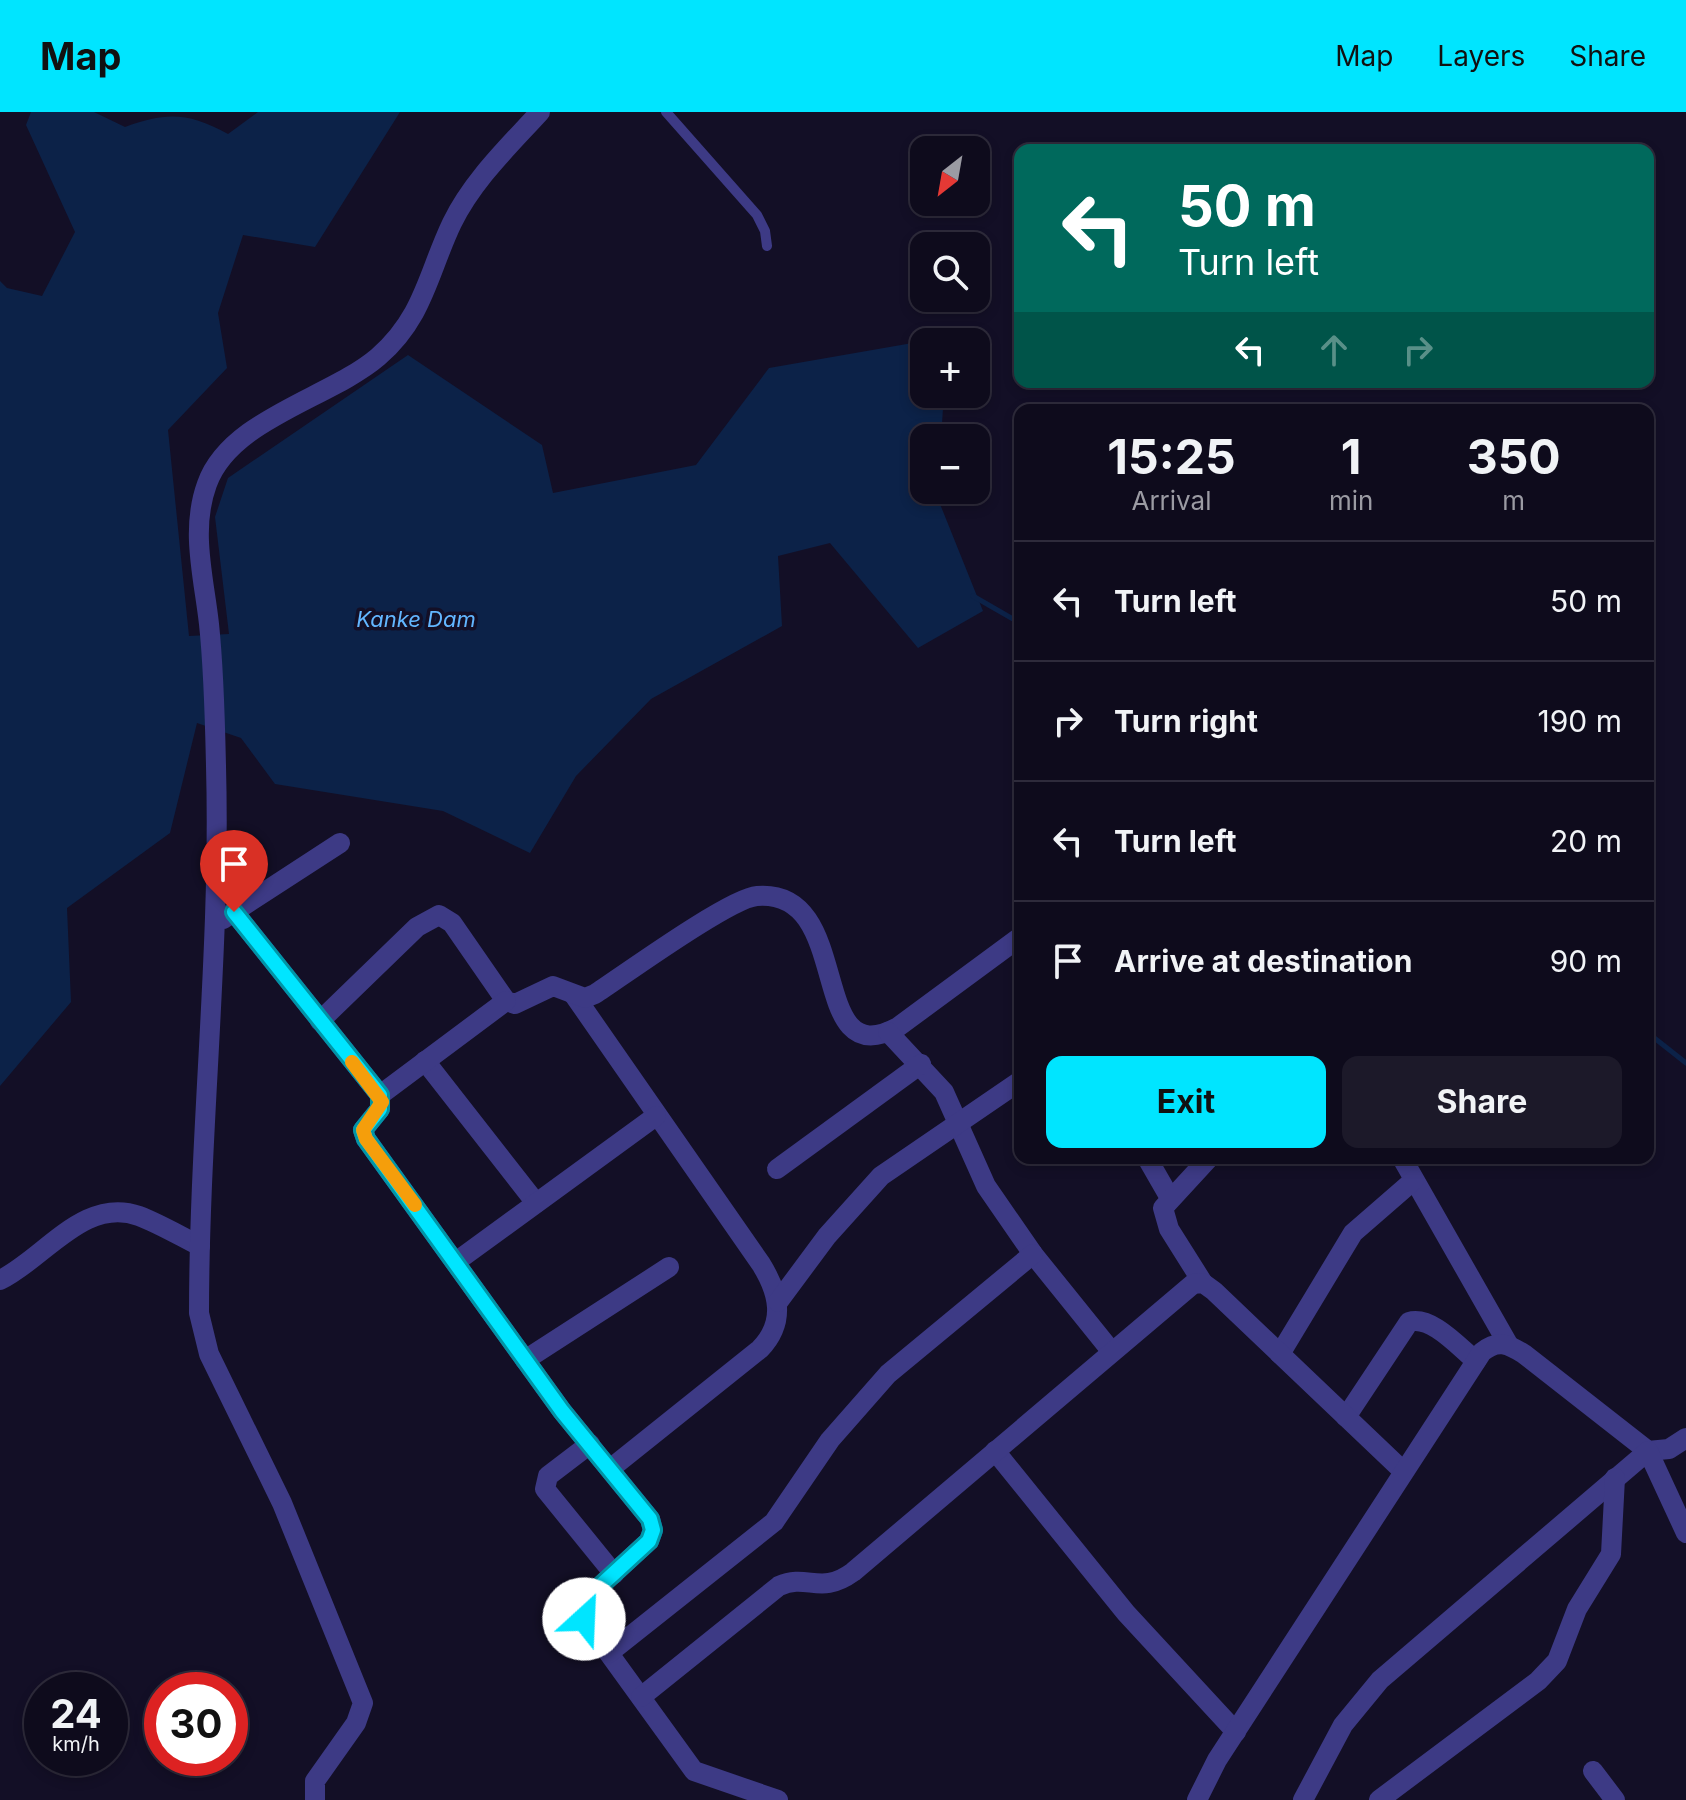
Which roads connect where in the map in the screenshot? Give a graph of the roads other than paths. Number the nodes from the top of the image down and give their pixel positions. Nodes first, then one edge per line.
1 (540, 112) edge
2 (666, 112) edge
3 (767, 246) dead end
4 (340, 843) dead end
5 (234, 912) junction
6 (213, 926) junction
7 (1014, 941) edge
8 (574, 995) junction
9 (506, 1001) junction
10 (320, 1021) junction
11 (888, 1032) junction
12 (425, 1061) junction
13 (921, 1064) junction
14 (1014, 1085) edge
15 (380, 1095) junction
16 (656, 1116) junction
17 (959, 1125) junction
18 (1150, 1164) edge
19 (1203, 1164) edge
20 (1405, 1164) edge
21 (777, 1169) dead end
22 (1414, 1180) junction
23 (1170, 1198) junction
24 (536, 1203) junction
25 (200, 1246) junction
26 (1033, 1254) junction
27 (457, 1261) junction
28 (669, 1267) dead end
29 (0, 1280) edge
30 (1203, 1283) junction
31 (778, 1302) junction
32 (1508, 1344) junction
33 (1112, 1352) junction
34 (1280, 1354) junction
35 (525, 1360) junction
36 (1476, 1361) junction
37 (1346, 1417) junction
38 (1686, 1438) edge
39 (590, 1444) junction
40 (995, 1451) junction
41 (1648, 1451) junction
42 (610, 1469) junction
43 (1403, 1471) junction
44 (1615, 1478) junction
45 (1686, 1533) edge
46 (614, 1574) junction
47 (609, 1653) junction
48 (641, 1697) junction
49 (1236, 1732) junction
50 (1593, 1771) dead end
51 (315, 1800) edge
52 (778, 1800) edge
53 (1197, 1800) edge
54 (1303, 1800) edge
55 (1379, 1800) edge
56 (1615, 1800) edge

1 - 6 street
2 - 3 lane
4 - 5 street
5 - 6 street
5 - 10 street
6 - 25 street
7 - 11 street
8 - 9 street
8 - 11 street
8 - 16 street
9 - 10 street
9 - 12 street
10 - 15 street
11 - 13 street
12 - 15 street
12 - 24 street
13 - 17 street
13 - 21 street
14 - 17 street
15 - 27 street
16 - 24 street
16 - 31 street
17 - 26 street
17 - 31 street
18 - 23 street
19 - 23 street
20 - 22 street
22 - 32 street
22 - 34 street
23 - 30 street
24 - 27 street
25 - 29 street
25 - 51 street
26 - 33 street
26 - 47 street
27 - 35 street
28 - 35 street
30 - 33 street
30 - 34 street
31 - 42 street
32 - 36 street
32 - 41 street
33 - 40 street
34 - 37 street
35 - 39 street
36 - 37 street
36 - 43 street
37 - 43 street
38 - 41 street
39 - 42 street
39 - 46 street
40 - 48 street
40 - 49 street
41 - 44 street
41 - 45 street
42 - 46 street
43 - 49 street
44 - 54 street
44 - 55 street
46 - 47 street
47 - 48 street
48 - 52 street
49 - 53 street
50 - 56 street

